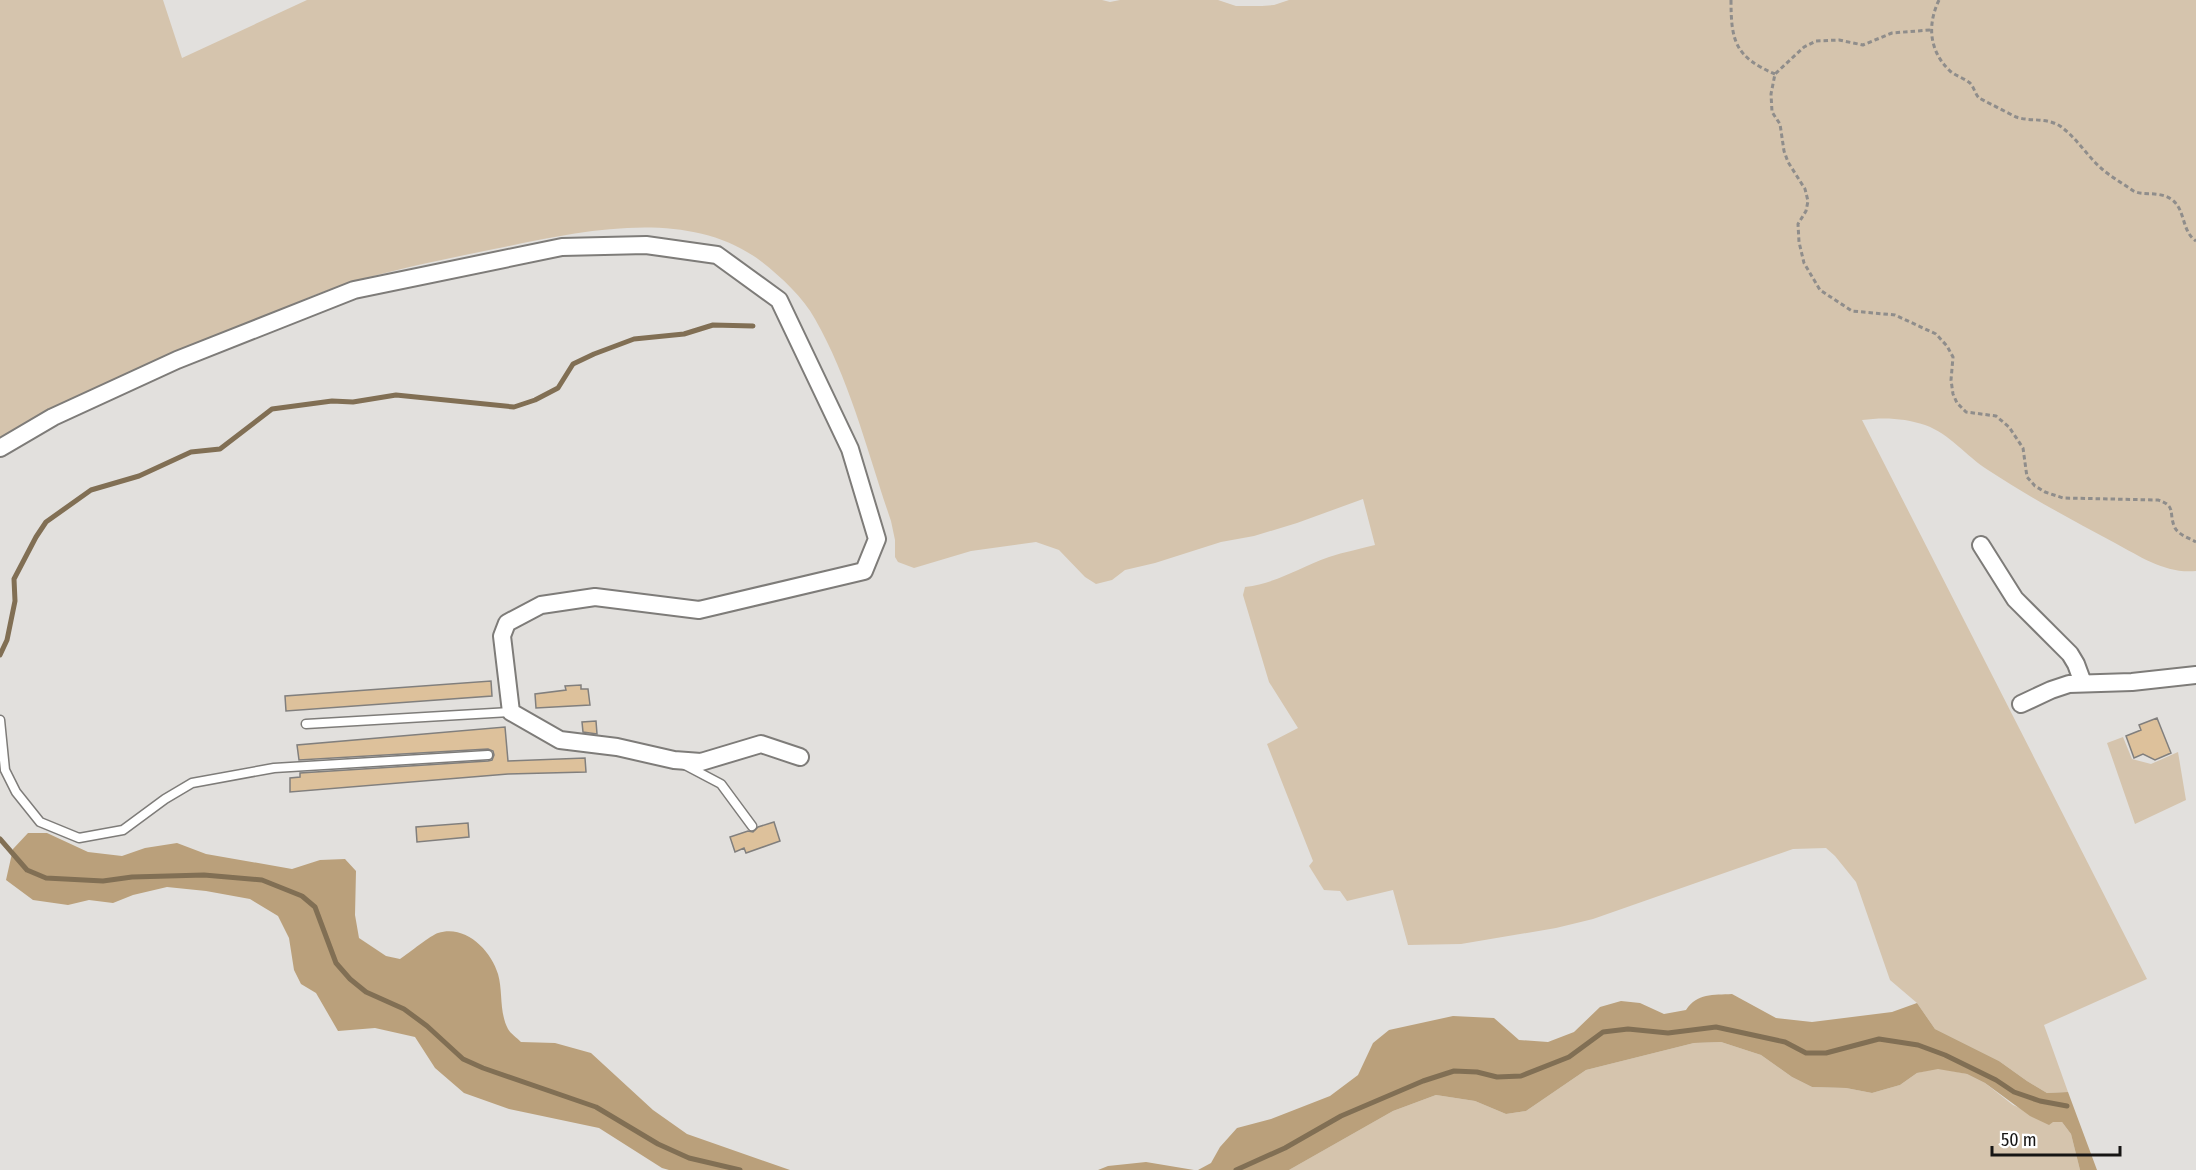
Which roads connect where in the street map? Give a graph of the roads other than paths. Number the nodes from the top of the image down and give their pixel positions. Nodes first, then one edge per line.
1 (0, 447) edge
2 (1981, 545) dead end
3 (2196, 675) edge
4 (2083, 683) junction
5 (2021, 704) dead end
6 (511, 712) junction
7 (0, 720) edge
8 (306, 724) dead end
9 (488, 755) dead end
10 (800, 757) dead end
11 (674, 760) junction
12 (752, 825) dead end

1 - 6 street
2 - 4 street
3 - 4 street
4 - 5 street
6 - 8 lane
6 - 11 street
7 - 9 lane
10 - 11 street
11 - 12 lane

